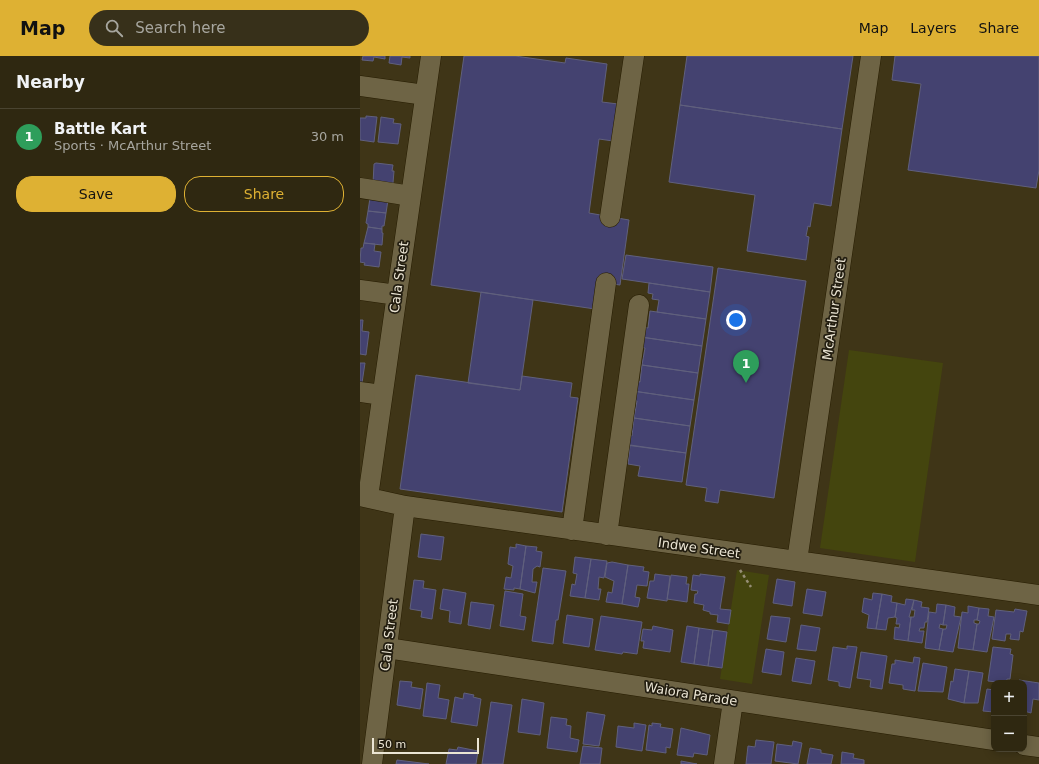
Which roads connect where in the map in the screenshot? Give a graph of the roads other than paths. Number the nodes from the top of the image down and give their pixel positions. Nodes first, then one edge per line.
1 (431, 56) edge
2 (634, 56) edge
3 (871, 56) edge
4 (360, 86) edge
5 (425, 95) junction
6 (360, 188) edge
7 (411, 196) junction
8 (610, 217) dead end
9 (606, 283) dead end
10 (360, 290) edge
11 (397, 295) junction
12 (639, 305) dead end
13 (360, 392) edge
14 (382, 395) junction
15 (364, 496) edge
16 (405, 506) junction
17 (572, 530) junction
18 (607, 535) junction
19 (797, 562) junction
20 (1039, 595) edge
21 (387, 648) junction
22 (733, 701) junction
23 (991, 740) edge
24 (1027, 745) edge
25 (1039, 747) edge
26 (372, 764) edge
27 (724, 764) edge

1 - 5 street, Cala Street
2 - 8 street
3 - 19 street, McArthur Street
4 - 5 street
5 - 7 street, Cala Street
6 - 7 street
7 - 11 street, Cala Street
9 - 17 street
10 - 11 street
11 - 14 street, Cala Street
12 - 18 street
13 - 14 street
14 - 15 street, Cala Street
15 - 16 street, Indwe Street
16 - 17 street, Indwe Street
16 - 21 street, Cala Street
17 - 18 street, Indwe Street
18 - 19 street, Indwe Street
19 - 20 street, Indwe Street
21 - 22 street, Waiora Parade
21 - 26 street, Cala Street
22 - 23 street, Waiora Parade
22 - 27 street
24 - 25 street

